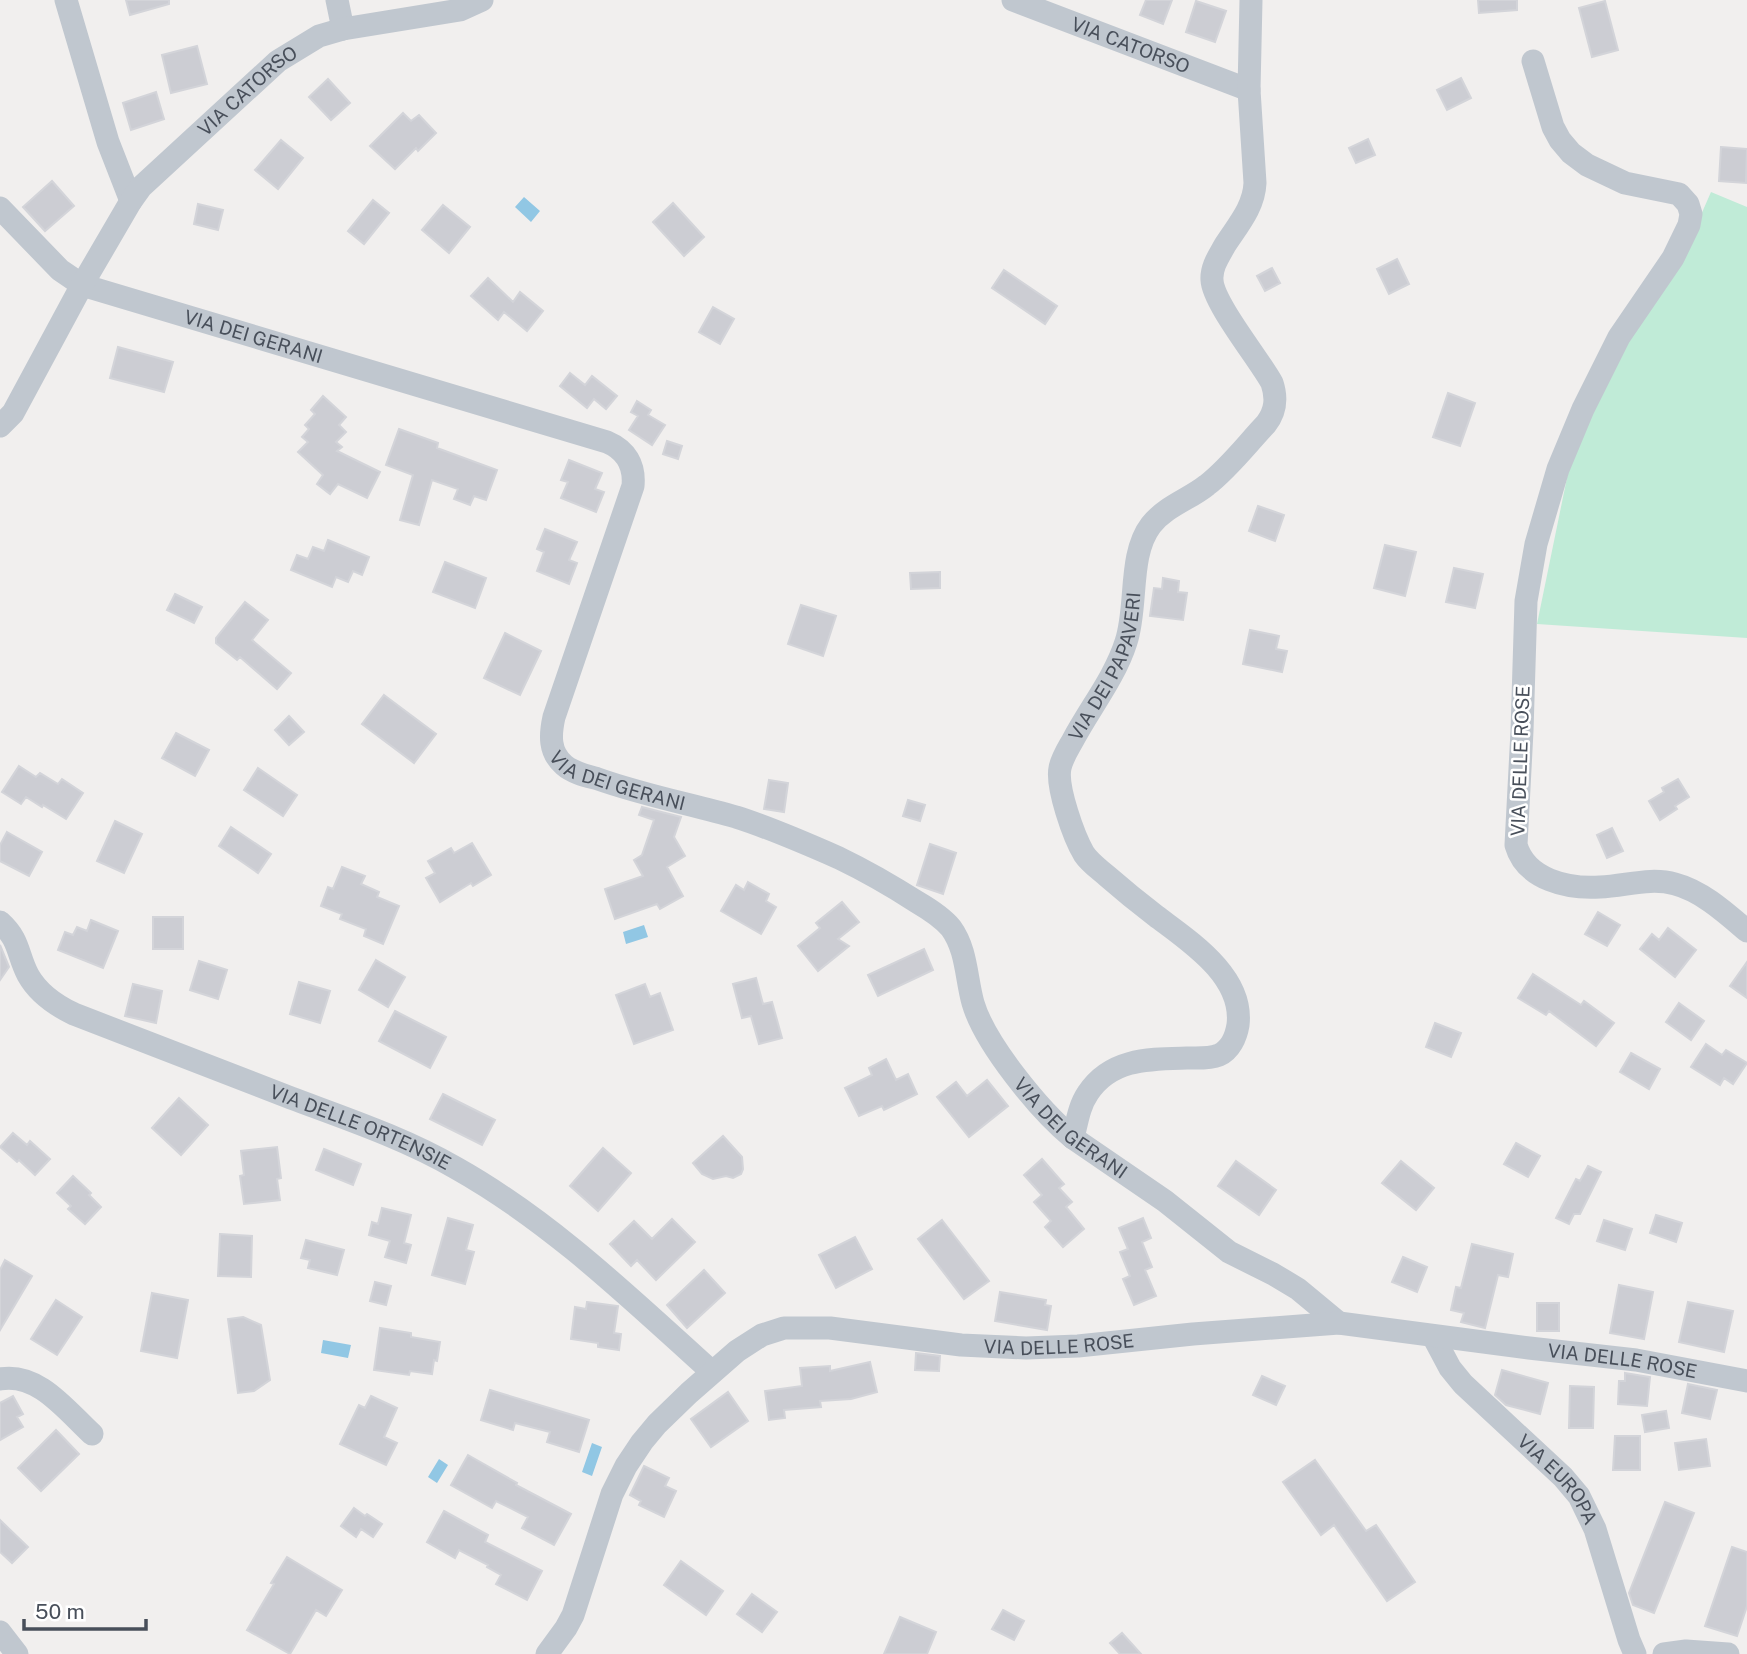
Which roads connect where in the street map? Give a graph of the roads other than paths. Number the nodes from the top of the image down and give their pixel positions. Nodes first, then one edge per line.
1 (66, 0) edge
2 (337, 0) edge
3 (482, 0) edge
4 (1013, 0) edge
5 (1251, 0) edge
6 (343, 29) junction
7 (1532, 61) dead end
8 (1249, 90) junction
9 (131, 201) junction
10 (0, 208) edge
11 (82, 285) junction
12 (0, 426) edge
13 (0, 922) edge
14 (1747, 931) edge
15 (1073, 1138) junction
16 (1339, 1323) junction
17 (1433, 1336) junction
18 (712, 1372) junction
19 (0, 1379) edge
20 (1747, 1381) edge
21 (92, 1434) dead end
22 (0, 1632) edge
23 (17, 1654) edge
24 (547, 1654) edge
25 (1635, 1654) edge
26 (1664, 1654) edge
27 (1728, 1654) edge

1 - 9 street
2 - 6 street
3 - 6 street, VIA CATORSO
4 - 8 street, VIA CATORSO
5 - 8 street, VIA DEI PAPAVERI
6 - 9 street, VIA CATORSO
7 - 14 street, VIA DELLE ROSE
8 - 15 street, VIA DEI PAPAVERI
9 - 11 street, VIA CATORSO
10 - 11 street, VIA DEI GERANI
11 - 12 street, VIA CATORSO
11 - 15 street, VIA DEI GERANI
13 - 18 street, VIA DELLE ORTENSIE
15 - 16 street, VIA DEI GERANI
16 - 17 street, VIA DELLE ROSE
16 - 18 street, VIA DELLE ROSE
17 - 20 street, VIA DELLE ROSE
17 - 25 street, VIA EUROPA
18 - 24 street, VIA DELLE ROSE
19 - 21 street
22 - 23 street
26 - 27 street

